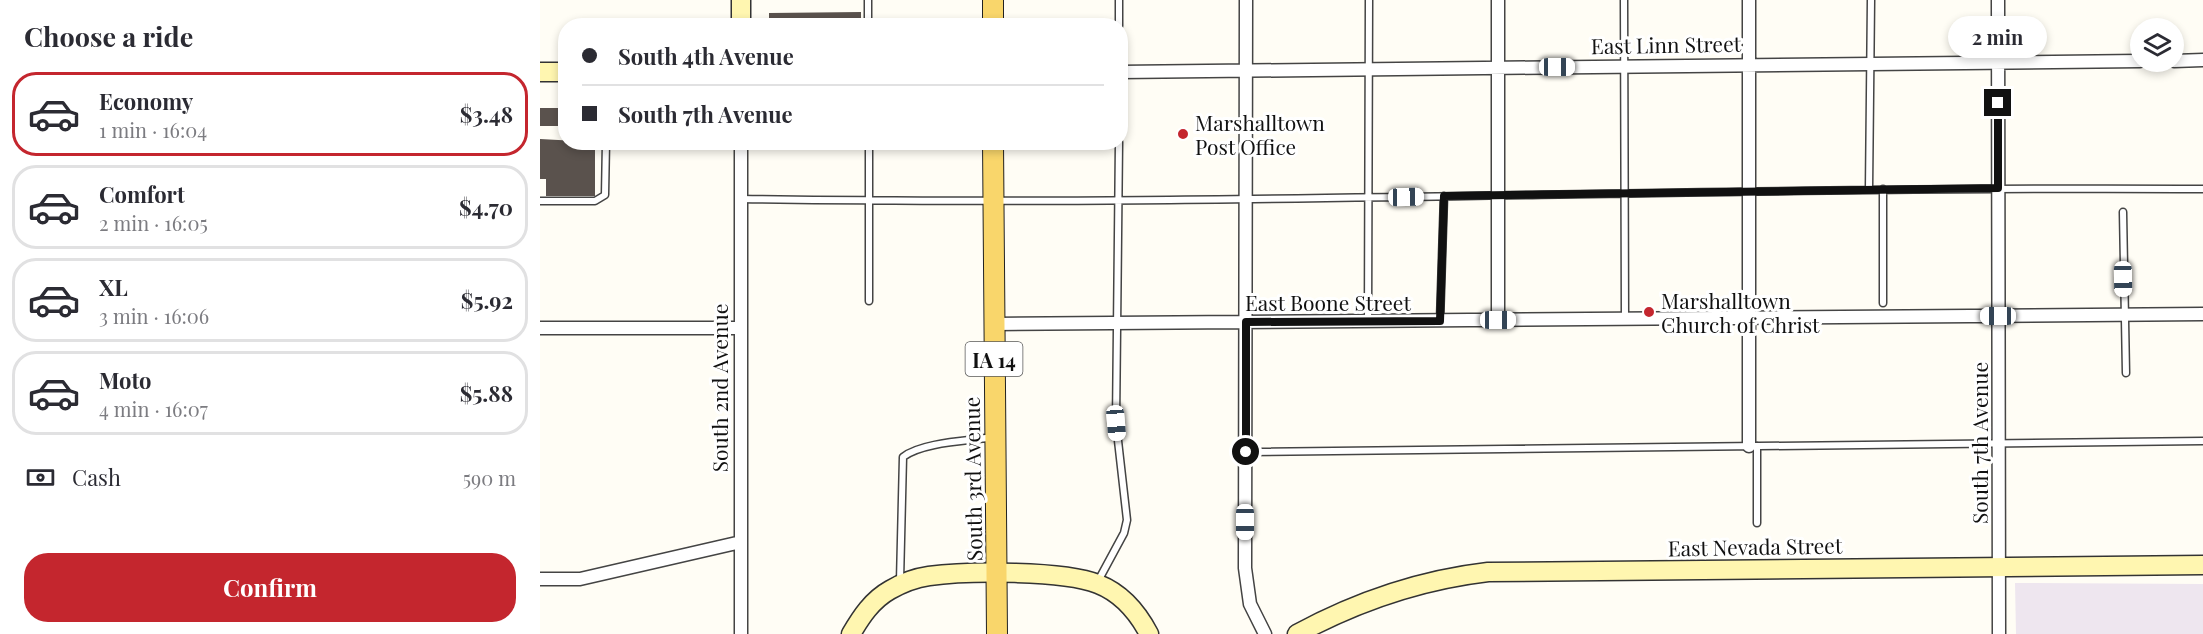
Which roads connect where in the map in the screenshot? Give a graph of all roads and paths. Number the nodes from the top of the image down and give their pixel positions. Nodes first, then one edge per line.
1 (741, 0) edge
2 (868, 0) edge
3 (993, 0) edge
4 (1119, 0) edge
5 (1246, 0) edge
6 (1370, 0) edge
7 (1498, 0) edge
8 (1624, 0) edge
9 (1749, 0) edge
10 (1871, 0) edge
11 (1998, 0) edge
12 (741, 18) edge
13 (868, 18) edge
14 (993, 18) edge
15 (1119, 18) edge
16 (2203, 60) edge
17 (2130, 61) edge
18 (2184, 61) edge
19 (1998, 63) junction
20 (1871, 64) junction
21 (1749, 65) junction
22 (1624, 67) junction
23 (1498, 68) junction
24 (1369, 69) junction
25 (1246, 71) junction
26 (540, 72) edge
27 (558, 72) edge
28 (1128, 72) edge
29 (606, 150) edge
30 (741, 150) edge
31 (869, 150) edge
32 (993, 150) edge
33 (1119, 150) edge
34 (1998, 188) junction
35 (1869, 189) junction
36 (1883, 189) junction
37 (2203, 189) edge
38 (1749, 191) junction
39 (1624, 193) junction
40 (1498, 195) junction
41 (1444, 196) junction
42 (1369, 197) junction
43 (741, 199) junction
44 (994, 199) junction
45 (1118, 199) junction
46 (1246, 199) junction
47 (869, 200) junction
48 (540, 201) edge
49 (2123, 212) dead end
50 (869, 301) dead end
51 (1883, 303) dead end
52 (2203, 314) edge
53 (2124, 315) junction
54 (1998, 316) junction
55 (1748, 318) junction
56 (1625, 319) junction
57 (1498, 320) junction
58 (1368, 321) junction
59 (1440, 321) junction
60 (1246, 322) junction
61 (1118, 323) junction
62 (994, 324) junction
63 (540, 328) edge
64 (741, 328) junction
65 (2127, 373) dead end
66 (995, 437) junction
67 (2203, 441) edge
68 (1998, 443) junction
69 (1753, 446) junction
70 (1246, 452) junction
71 (1757, 523) dead end
72 (741, 542) junction
73 (2203, 565) edge
74 (1999, 566) junction
75 (997, 575) junction
76 (540, 579) edge
77 (1096, 583) junction
78 (900, 585) junction
79 (997, 627) edge
80 (741, 634) edge
81 (851, 634) edge
82 (1149, 634) edge
83 (1265, 634) edge
84 (1298, 634) edge
85 (1999, 634) edge

1 - 12 main road
2 - 13 lane
3 - 14 main road
4 - 15 lane
5 - 25 street
6 - 24 lane
7 - 23 street
8 - 22 lane
9 - 21 street
10 - 20 lane
11 - 19 street, South 7th Avenue
16 - 18 street
17 - 19 street, East Linn Street
19 - 20 street, East Linn Street
19 - 34 street, South 7th Avenue
20 - 21 street, East Linn Street
20 - 35 lane
21 - 22 street, East Linn Street
21 - 38 street
22 - 23 street, East Linn Street
22 - 39 lane
23 - 24 street, East Linn Street
23 - 40 street
24 - 25 street, East Linn Street
24 - 42 lane
25 - 28 street, East Linn Street
25 - 46 street
26 - 27 main road
29 - 48 lane
30 - 43 street, South 2nd Avenue
31 - 47 lane
32 - 44 main road, South 3rd Avenue / IA 14
33 - 45 lane
34 - 36 lane
34 - 37 lane
34 - 54 street, South 7th Avenue
35 - 36 lane
35 - 38 lane
36 - 51 lane
38 - 39 lane
38 - 55 street
39 - 40 lane
39 - 56 lane
40 - 41 lane
40 - 57 street
41 - 42 lane
41 - 59 lane
42 - 46 lane
42 - 58 lane
43 - 47 lane
43 - 64 street, South 2nd Avenue
44 - 45 lane
44 - 47 lane
44 - 62 main road, South 3rd Avenue / IA 14
45 - 46 lane
45 - 61 lane
46 - 60 street
47 - 50 lane
49 - 53 lane
52 - 53 street, East Boone Street
53 - 54 street, East Boone Street
53 - 65 lane
54 - 55 street, East Boone Street
54 - 68 street, South 7th Avenue
55 - 56 street, East Boone Street
55 - 69 street
56 - 57 street, East Boone Street
57 - 59 street, East Boone Street
58 - 59 street, East Boone Street
58 - 60 street, East Boone Street
60 - 61 street, East Boone Street
60 - 70 street
61 - 62 street, East Boone Street
61 - 77 lane
62 - 66 main road, South 3rd Avenue / IA 14
63 - 64 street
64 - 72 street, South 2nd Avenue
66 - 75 main road, South 3rd Avenue / IA 14
66 - 78 lane
67 - 68 lane
68 - 69 lane
68 - 74 street, South 7th Avenue
69 - 70 lane
69 - 71 lane
70 - 83 street
72 - 76 street
72 - 80 street, South 2nd Avenue
73 - 74 main road, East Nevada Street
74 - 84 main road, East Nevada Street
74 - 85 street, South 7th Avenue
75 - 77 main road
75 - 78 main road
75 - 79 main road, South 3rd Avenue / IA 14
77 - 82 main road
78 - 81 main road

